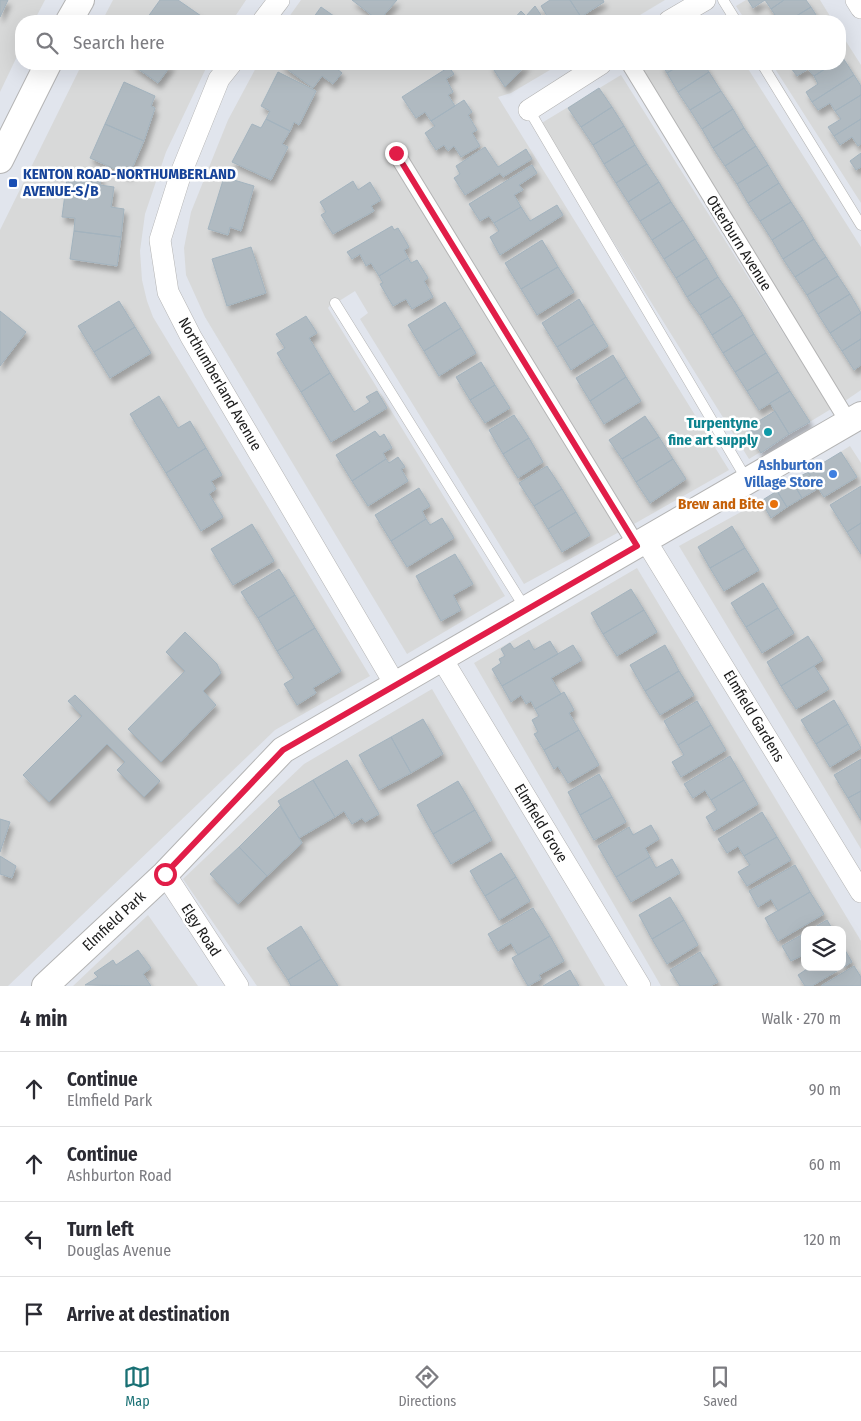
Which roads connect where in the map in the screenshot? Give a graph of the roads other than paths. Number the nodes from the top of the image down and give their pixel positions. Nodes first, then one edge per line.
1 (81, 0) edge
2 (279, 0) edge
3 (705, 0) edge
4 (723, 0) edge
5 (856, 0) edge
6 (861, 8) edge
7 (72, 15) edge
8 (268, 15) edge
9 (679, 15) edge
10 (732, 15) edge
11 (45, 70) edge
12 (226, 70) edge
13 (591, 70) edge
14 (634, 70) edge
15 (766, 70) edge
16 (529, 110) joint
17 (396, 153) dead end
18 (0, 160) edge
19 (861, 225) edge
20 (335, 304) dead end
21 (857, 419) edge
22 (748, 482) junction
23 (642, 543) junction
24 (526, 610) junction
25 (442, 659) junction
26 (396, 686) junction
27 (165, 874) junction
28 (861, 892) edge
29 (46, 986) edge
30 (238, 986) edge
31 (640, 986) edge

1 - 7 street
2 - 8 street
3 - 9 street
4 - 10 lane
5 - 6 street
11 - 18 street
12 - 26 street, Northumberland Avenue
13 - 16 street
14 - 21 street, Otterburn Avenue
15 - 19 lane
16 - 22 lane
17 - 23 street
20 - 24 lane
21 - 22 street, Elmfield Park
22 - 23 street, Elmfield Park
23 - 24 street, Elmfield Park
23 - 28 street, Elmfield Gardens
24 - 25 street, Elmfield Park
25 - 26 street, Elmfield Park
25 - 31 street, Elmfield Grove
26 - 27 street, Elmfield Park
27 - 29 street, Elmfield Park
27 - 30 street, Elgy Road

